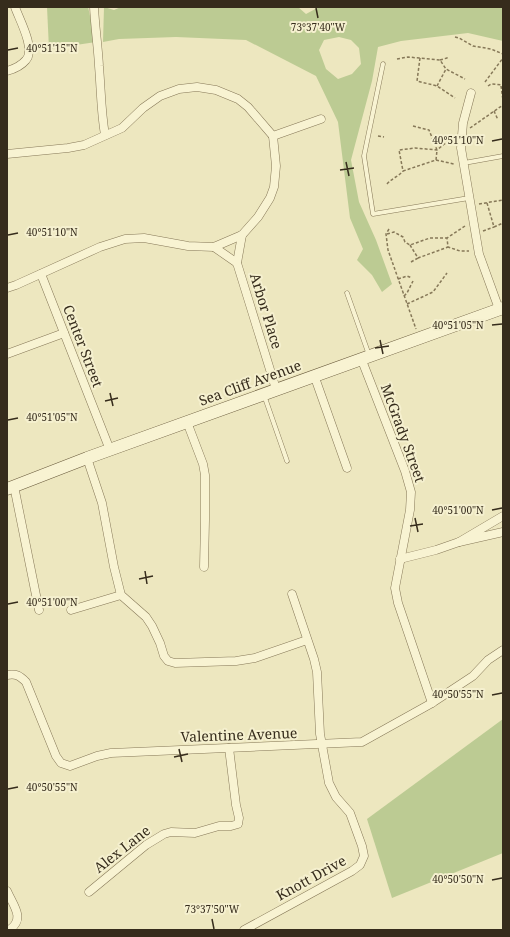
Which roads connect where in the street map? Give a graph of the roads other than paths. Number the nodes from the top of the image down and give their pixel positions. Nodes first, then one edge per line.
1 (14, 7) edge
2 (94, 7) edge
3 (383, 64) dead end
4 (7, 71) edge
5 (471, 93) dead end
6 (321, 119) dead end
7 (105, 135) junction
8 (273, 136) junction
9 (7, 154) edge
10 (503, 156) edge
11 (463, 163) junction
12 (469, 198) junction
13 (242, 235) junction
14 (214, 247) junction
15 (237, 263) junction
16 (41, 274) junction
17 (7, 288) edge
18 (347, 293) dead end
19 (501, 308) edge
20 (64, 333) junction
21 (7, 354) edge
22 (366, 357) junction
23 (314, 375) junction
24 (276, 389) junction
25 (263, 394) junction
26 (187, 422) junction
27 (110, 450) junction
28 (87, 458) junction
29 (287, 461) dead end
30 (348, 468) dead end
31 (10, 487) edge
32 (503, 516) edge
33 (503, 532) edge
34 (460, 542) junction
35 (400, 559) junction
36 (204, 567) dead end
37 (292, 594) dead end
38 (121, 595) junction
39 (39, 610) dead end
40 (71, 610) dead end
41 (307, 640) junction
42 (503, 650) edge
43 (7, 675) edge
44 (432, 703) junction
45 (323, 745) junction
46 (229, 748) junction
47 (7, 891) edge
48 (89, 892) dead end
49 (9, 930) edge
50 (244, 930) edge

1 - 4 street
2 - 7 street
3 - 12 lane
5 - 11 street
6 - 8 street
7 - 8 street
7 - 9 street
8 - 13 street
10 - 11 lane
11 - 12 street
12 - 19 street
13 - 14 street
13 - 15 street, Arbor Place
14 - 15 street, Arbor Place
14 - 16 street
15 - 24 street, Arbor Place
16 - 17 street
16 - 20 street, Center Street
18 - 22 lane
19 - 22 street, Sea Cliff Avenue
20 - 21 street
20 - 27 street, Center Street
22 - 23 street, Sea Cliff Avenue
22 - 35 street, McGrady Street
23 - 24 street, Sea Cliff Avenue
23 - 30 street
24 - 25 street, Sea Cliff Avenue
25 - 26 street, Sea Cliff Avenue
25 - 29 lane
26 - 27 street, Sea Cliff Avenue
26 - 36 street
27 - 28 street, Sea Cliff Avenue
28 - 31 street, Sea Cliff Avenue
28 - 38 street
31 - 39 street
32 - 34 street
33 - 34 street
34 - 35 street
35 - 44 street, McGrady Street
37 - 41 street
38 - 40 street
38 - 41 street
41 - 45 street
42 - 44 street, Valentine Avenue
43 - 46 street, Valentine Avenue
44 - 45 street, Valentine Avenue
45 - 46 street, Valentine Avenue
45 - 50 street, Knott Drive
46 - 48 street, Alex Lane
47 - 49 street

